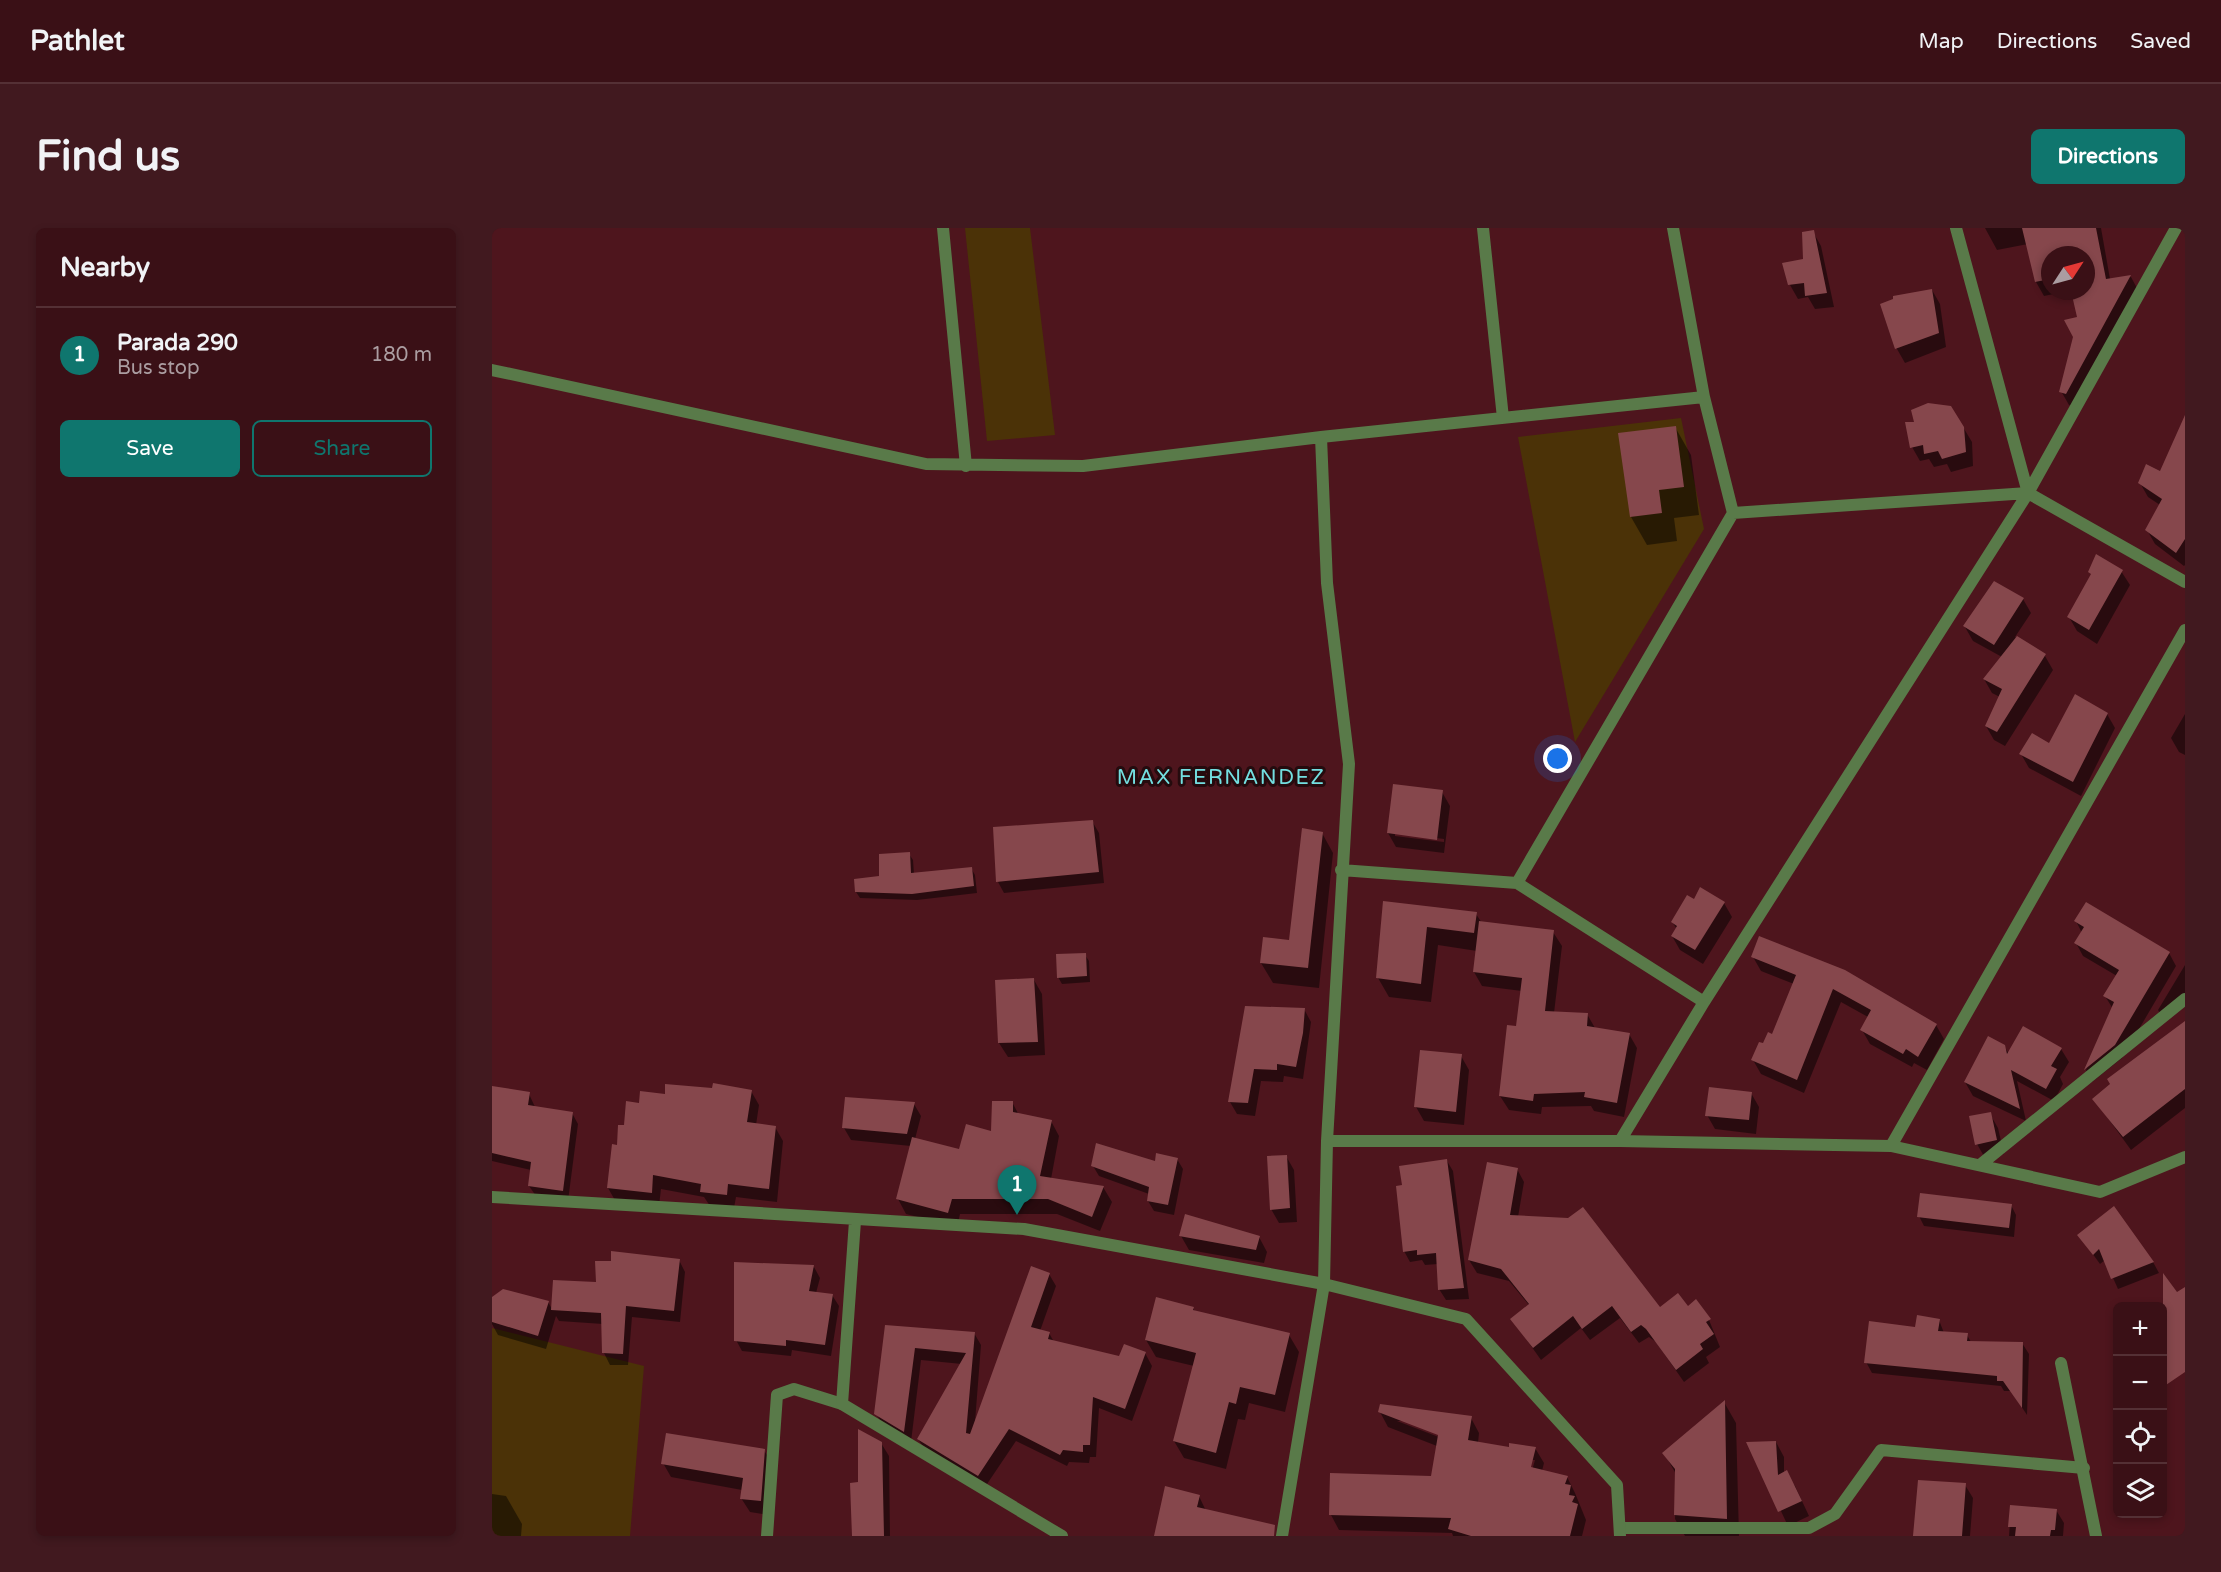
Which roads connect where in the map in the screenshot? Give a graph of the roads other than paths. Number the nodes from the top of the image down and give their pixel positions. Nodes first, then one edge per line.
1 (943, 228) edge
2 (1483, 228) edge
3 (1673, 228) edge
4 (1956, 228) edge
5 (2176, 228) edge
6 (492, 370) edge
7 (1704, 397) junction
8 (1503, 418) junction
9 (1321, 437) junction
10 (966, 466) junction
11 (2028, 493) junction
12 (1733, 513) junction
13 (2185, 582) edge
14 (2185, 630) edge
15 (1341, 870) junction
16 (1517, 883) junction
17 (2185, 999) edge
18 (1704, 1002) junction
19 (1620, 1141) junction
20 (1327, 1142) junction
21 (1892, 1146) junction
22 (2185, 1157) edge
23 (1980, 1165) junction
24 (492, 1197) edge
25 (855, 1221) junction
26 (1324, 1284) junction
27 (2061, 1363) dead end
28 (842, 1404) junction
29 (2084, 1468) junction
30 (1620, 1532) edge
31 (767, 1536) edge
32 (1062, 1536) edge
33 (1282, 1536) edge
34 (2096, 1536) edge

1 - 10 street
2 - 8 street
3 - 7 street
4 - 11 street
5 - 11 street
6 - 10 street
7 - 8 street
7 - 12 street
8 - 9 street
9 - 10 street
9 - 15 street
11 - 12 street
11 - 13 street
11 - 18 street
12 - 16 street
14 - 21 street
15 - 16 street
15 - 20 street
16 - 18 street
17 - 23 street
18 - 19 street
19 - 20 street
19 - 21 street
20 - 26 street
21 - 23 street
22 - 23 street
24 - 25 street
25 - 26 street
25 - 28 street
26 - 30 street
26 - 33 street
27 - 29 street
28 - 31 street
28 - 32 street
29 - 30 street
29 - 34 street

